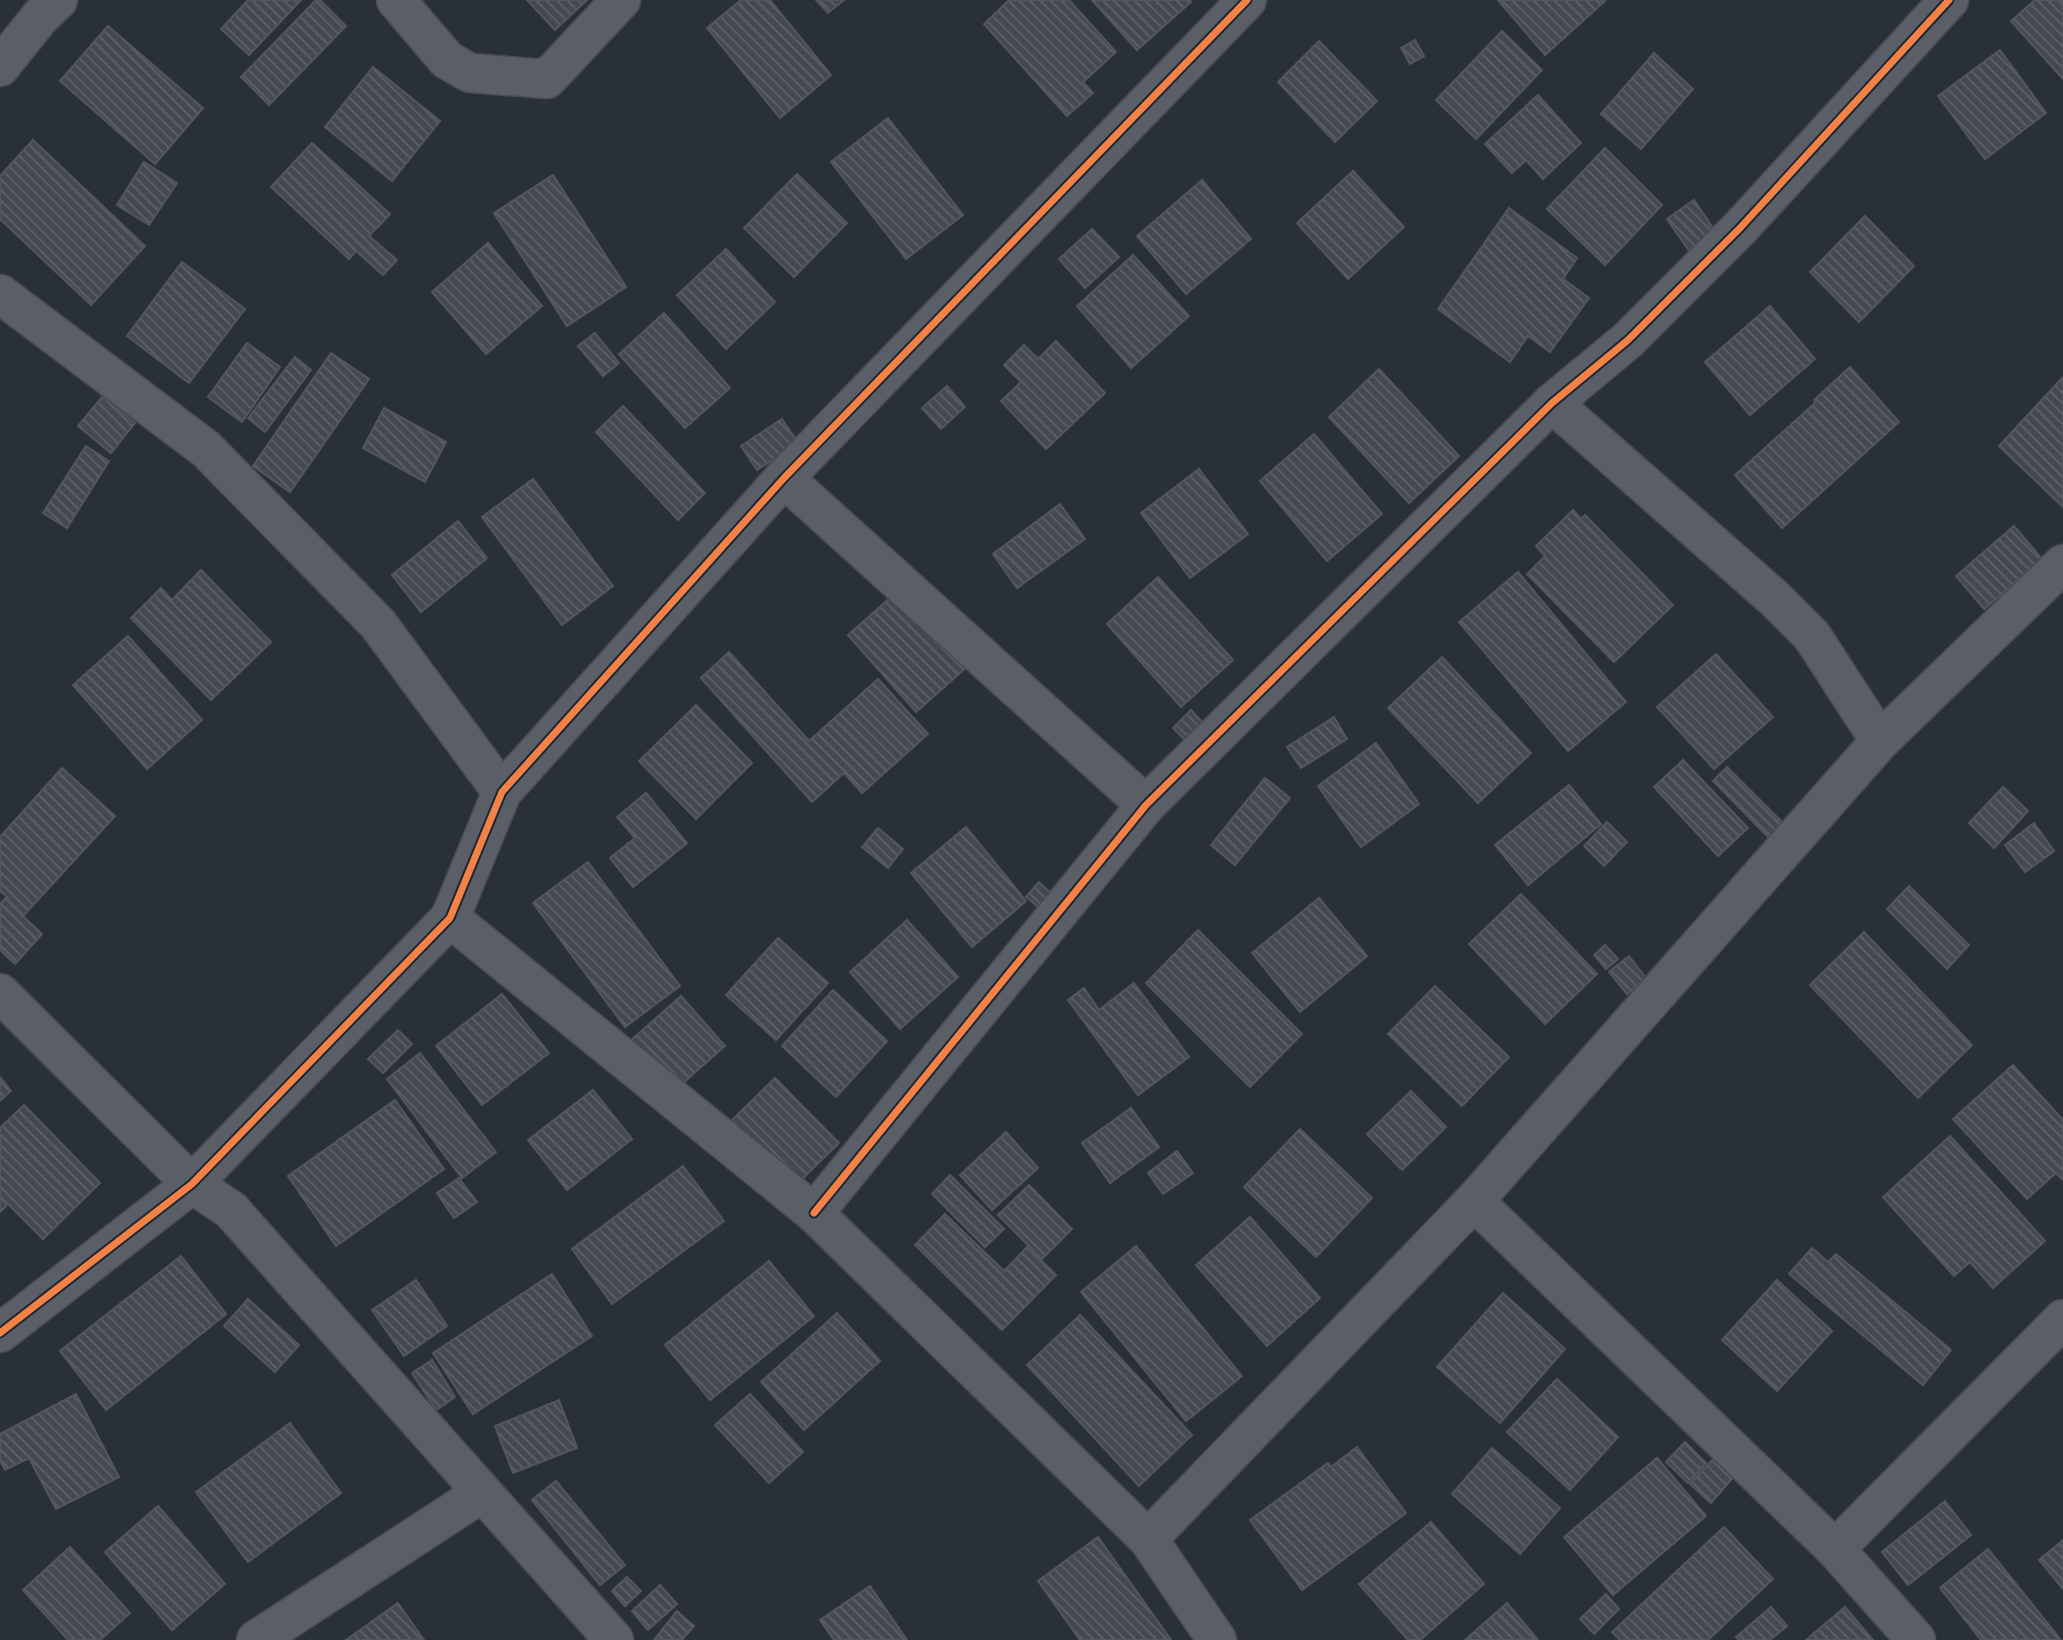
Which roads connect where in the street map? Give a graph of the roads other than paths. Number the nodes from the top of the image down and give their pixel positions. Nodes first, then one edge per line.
1 (58, 0) edge
2 (396, 0) edge
3 (621, 0) edge
4 (1247, 0) edge
5 (1949, 0) edge
6 (0, 67) edge
7 (0, 294) edge
8 (1552, 403) junction
9 (784, 478) junction
10 (2063, 564) edge
11 (1880, 741) junction
12 (502, 792) junction
13 (1146, 805) junction
14 (450, 918) junction
15 (0, 993) edge
16 (192, 1184) junction
17 (1474, 1201) junction
18 (814, 1213) junction
19 (2063, 1319) edge
20 (0, 1333) edge
21 (482, 1493) junction
22 (1148, 1538) junction
23 (1835, 1549) junction
24 (256, 1640) edge
25 (614, 1640) edge
26 (1217, 1640) edge
27 (1916, 1640) edge

1 - 6 street
2 - 3 street
4 - 9 street
5 - 8 street
7 - 12 street
8 - 11 street
8 - 13 street
9 - 12 street
9 - 13 street
10 - 11 street
11 - 17 street
12 - 14 street
13 - 18 street
14 - 16 street
14 - 18 street
15 - 16 street
16 - 20 street
16 - 21 street
17 - 22 street
17 - 23 street
18 - 22 street
19 - 23 street
21 - 24 street
21 - 25 street
22 - 26 street
23 - 27 street

